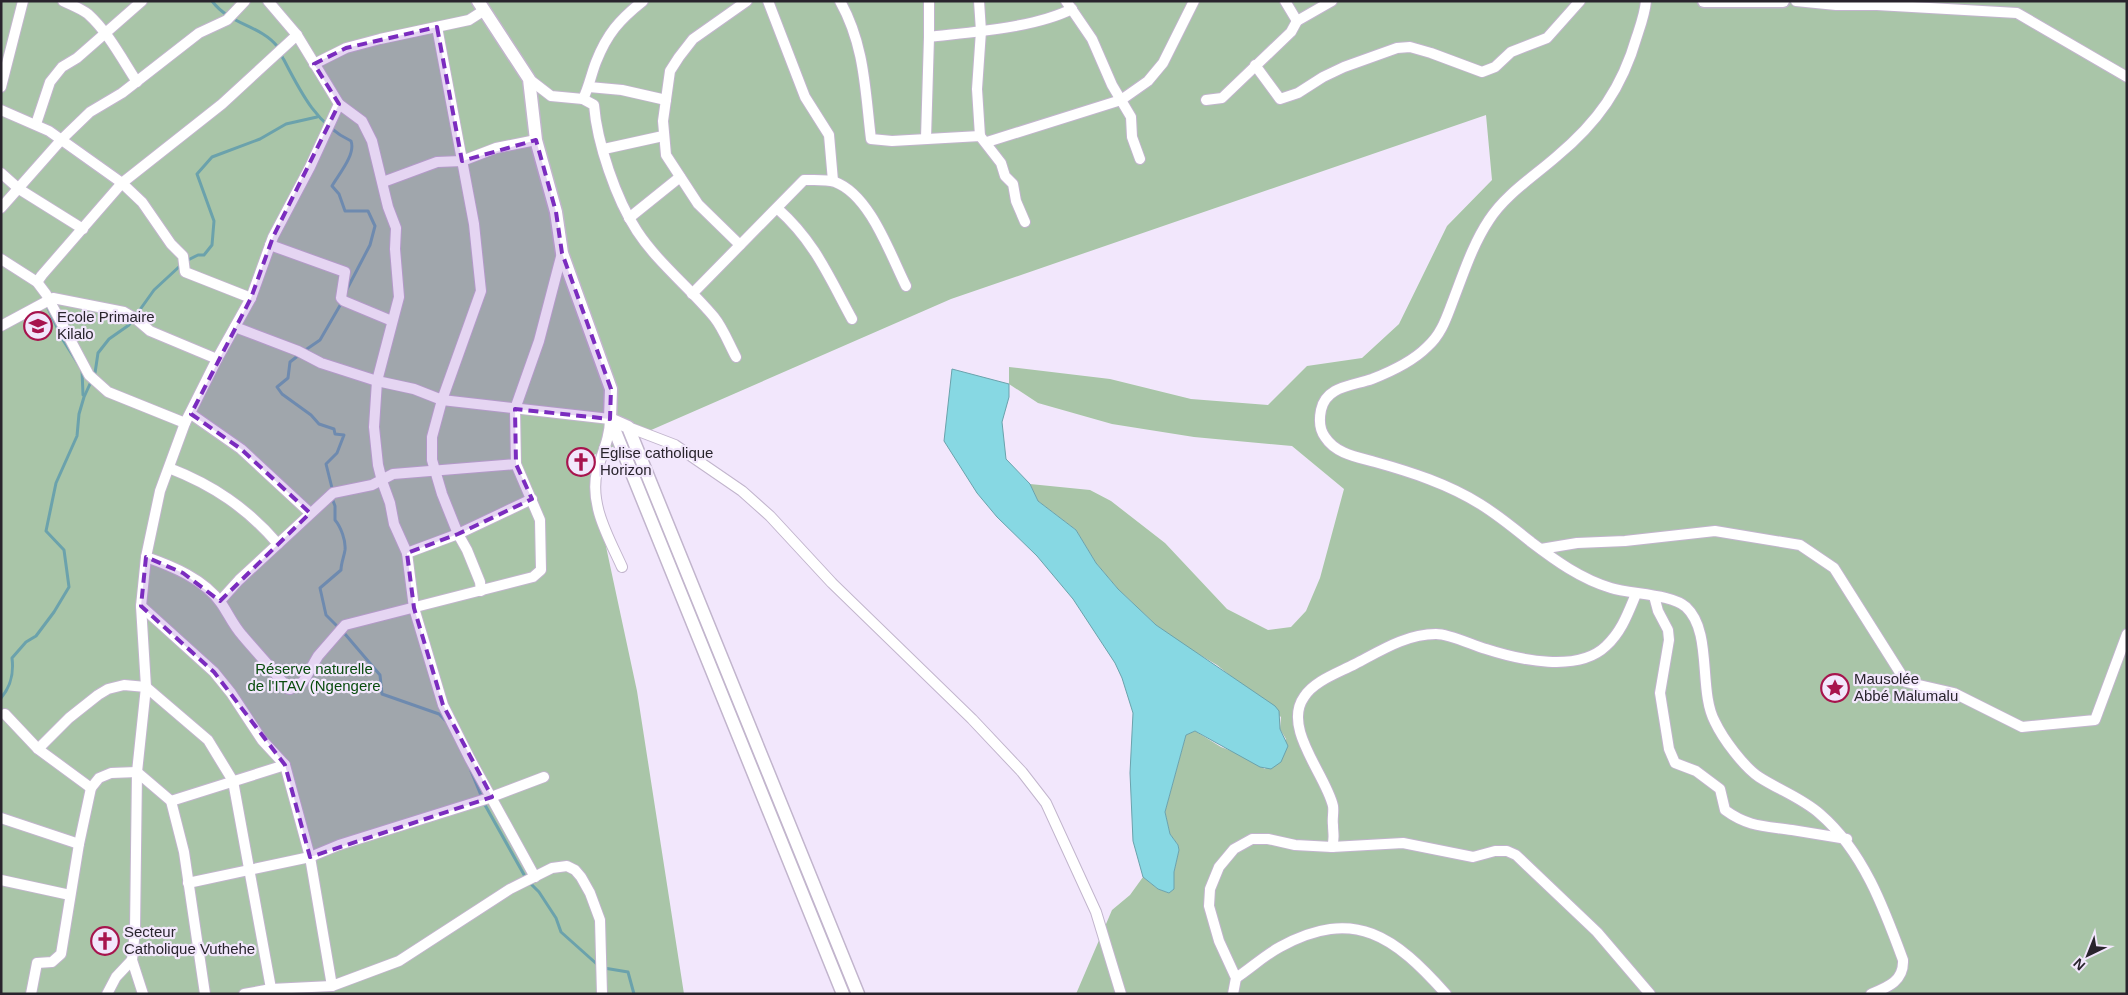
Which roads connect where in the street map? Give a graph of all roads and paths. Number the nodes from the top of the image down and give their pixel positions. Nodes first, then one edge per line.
1 (23, 1) edge
2 (63, 1) edge
3 (142, 1) edge
4 (245, 1) edge
5 (268, 1) edge
6 (643, 1) edge
7 (747, 1) edge
8 (768, 1) edge
9 (840, 1) edge
10 (929, 1) edge
11 (979, 1) edge
12 (1194, 1) edge
13 (1285, 1) edge
14 (1332, 1) edge
15 (1580, 1) edge
16 (1646, 1) edge
17 (1704, 1) edge
18 (1783, 1) edge
19 (1796, 1) edge
20 (1069, 5) edge
21 (480, 6) edge
22 (1297, 21) junction
23 (437, 27) junction
24 (981, 31) junction
25 (105, 34) junction
26 (297, 35) junction
27 (929, 37) junction
28 (314, 64) junction
29 (1255, 65) junction
30 (2127, 76) edge
31 (529, 78) junction
32 (137, 82) junction
33 (1, 87) edge
34 (589, 87) junction
35 (583, 99) junction
36 (666, 100) junction
37 (1121, 100) junction
38 (1206, 100) dead end
39 (339, 104) junction
40 (1, 110) edge
41 (36, 124) junction
42 (663, 136) junction
43 (926, 138) junction
44 (62, 139) junction
45 (984, 139) junction
46 (536, 140) junction
47 (604, 149) junction
48 (1140, 159) dead end
49 (462, 161) junction
50 (1, 173) edge
51 (680, 177) junction
52 (833, 181) junction
53 (382, 182) junction
54 (122, 184) junction
55 (19, 189) junction
56 (1, 208) edge
57 (778, 209) junction
58 (629, 218) junction
59 (1025, 222) dead end
60 (82, 229) junction
61 (270, 245) junction
62 (740, 245) junction
63 (562, 253) junction
64 (1, 259) edge
65 (40, 278) junction
66 (906, 286) dead end
67 (692, 294) junction
68 (251, 298) junction
69 (50, 299) junction
70 (852, 319) dead end
71 (392, 320) junction
72 (1, 326) edge
73 (235, 327) junction
74 (736, 357) dead end
75 (217, 359) junction
76 (377, 381) junction
77 (442, 400) junction
78 (515, 409) junction
79 (192, 414) junction
80 (610, 419) junction
81 (185, 423) junction
82 (628, 427) junction
83 (516, 464) junction
84 (169, 468) junction
85 (436, 471) junction
86 (382, 481) junction
87 (532, 499) junction
88 (310, 513) junction
89 (458, 534) junction
90 (278, 544) junction
91 (1541, 549) junction
92 (407, 553) junction
93 (146, 557) junction
94 (622, 567) dead end
95 (481, 591) junction
96 (1636, 594) junction
97 (1654, 596) junction
98 (220, 601) junction
99 (141, 606) junction
100 (414, 608) junction
101 (2127, 634) edge
102 (146, 687) junction
103 (5, 714) dead end
104 (38, 749) junction
105 (286, 765) junction
106 (137, 772) junction
107 (544, 777) dead end
108 (233, 781) junction
109 (92, 788) junction
110 (486, 800) junction
111 (172, 801) junction
112 (1, 818) edge
113 (1847, 840) junction
114 (78, 844) junction
115 (1332, 847) junction
116 (310, 857) junction
117 (249, 870) junction
118 (530, 879) junction
119 (1, 880) edge
120 (188, 883) junction
121 (70, 894) junction
122 (132, 960) junction
123 (1236, 978) junction
124 (332, 986) junction
125 (272, 991) edge
126 (30, 994) edge
127 (106, 994) edge
128 (143, 994) edge
129 (205, 994) edge
130 (244, 994) edge
131 (602, 994) edge
132 (843, 994) edge
133 (858, 994) edge
134 (1121, 994) edge
135 (1234, 994) edge
136 (1446, 994) edge
137 (1650, 994) edge
138 (1871, 994) edge

1 - 33 street
2 - 25 street
3 - 25 street
4 - 32 street
5 - 26 street
6 - 34 street
7 - 36 street
8 - 52 street
9 - 43 street
10 - 27 street
11 - 24 street
12 - 37 street
13 - 22 street
14 - 22 street
15 - 29 street
16 - 91 street
17 - 18 street
19 - 30 street
20 - 24 street
20 - 37 street
21 - 23 street
21 - 31 street
22 - 29 street
23 - 28 street
23 - 49 street
24 - 27 street
24 - 45 street
25 - 32 street
25 - 41 street
26 - 28 street
26 - 54 street
27 - 43 street
28 - 39 street
29 - 38 street
31 - 35 street
31 - 46 street
32 - 44 street
34 - 35 street
34 - 36 street
35 - 47 street
36 - 42 street
37 - 45 street
37 - 48 street
39 - 53 street
39 - 61 street
40 - 41 street
41 - 44 street
42 - 47 street
42 - 51 street
43 - 45 street
44 - 54 street
44 - 55 street
45 - 59 street
46 - 49 street
46 - 63 street
47 - 58 street
49 - 53 street
49 - 77 street
50 - 55 street
51 - 58 street
51 - 62 street
52 - 57 street
52 - 66 street
53 - 71 street
54 - 60 street
54 - 68 street
55 - 56 street
55 - 60 street
57 - 62 street
57 - 70 street
58 - 67 street
60 - 65 street
61 - 68 street
61 - 71 street
62 - 67 street
63 - 78 street
63 - 80 street
64 - 65 street
65 - 69 street
67 - 74 street
68 - 73 street
69 - 72 street
69 - 75 street
69 - 81 street
71 - 76 street
73 - 75 street
73 - 76 street
75 - 79 street
76 - 77 street
76 - 86 street
77 - 78 street
77 - 85 street
78 - 80 street
78 - 83 street
79 - 81 street
79 - 88 street
80 - 82 street
80 - 94 street
80 - 132 street
81 - 84 street
82 - 133 street
82 - 134 street
83 - 85 street
83 - 87 street
84 - 90 street
84 - 93 street
85 - 86 street
85 - 89 street
86 - 88 street
86 - 92 street
87 - 89 street
87 - 95 street
88 - 90 street
89 - 92 street
89 - 95 street
90 - 98 street
91 - 96 street
91 - 101 street
92 - 100 street
93 - 98 street
93 - 99 street
95 - 100 street
96 - 97 street
96 - 115 street
97 - 113 street
97 - 113 street
98 - 100 street
99 - 102 street
99 - 105 street
100 - 110 street
102 - 104 street
102 - 106 street
102 - 108 street
103 - 104 street
104 - 109 street
105 - 108 street
105 - 116 street
106 - 109 street
106 - 111 street
106 - 122 street
107 - 110 street
108 - 111 street
108 - 117 street
109 - 114 street
110 - 116 street
110 - 118 street
111 - 120 street
112 - 114 street
113 - 138 street
114 - 121 street
115 - 123 street
115 - 137 street
116 - 117 street
116 - 124 street
117 - 120 street
117 - 125 street
118 - 124 street
118 - 131 street
119 - 121 street
120 - 129 street
121 - 126 street
122 - 127 street
122 - 128 street
123 - 135 street
123 - 136 street
124 - 125 street
125 - 130 street

